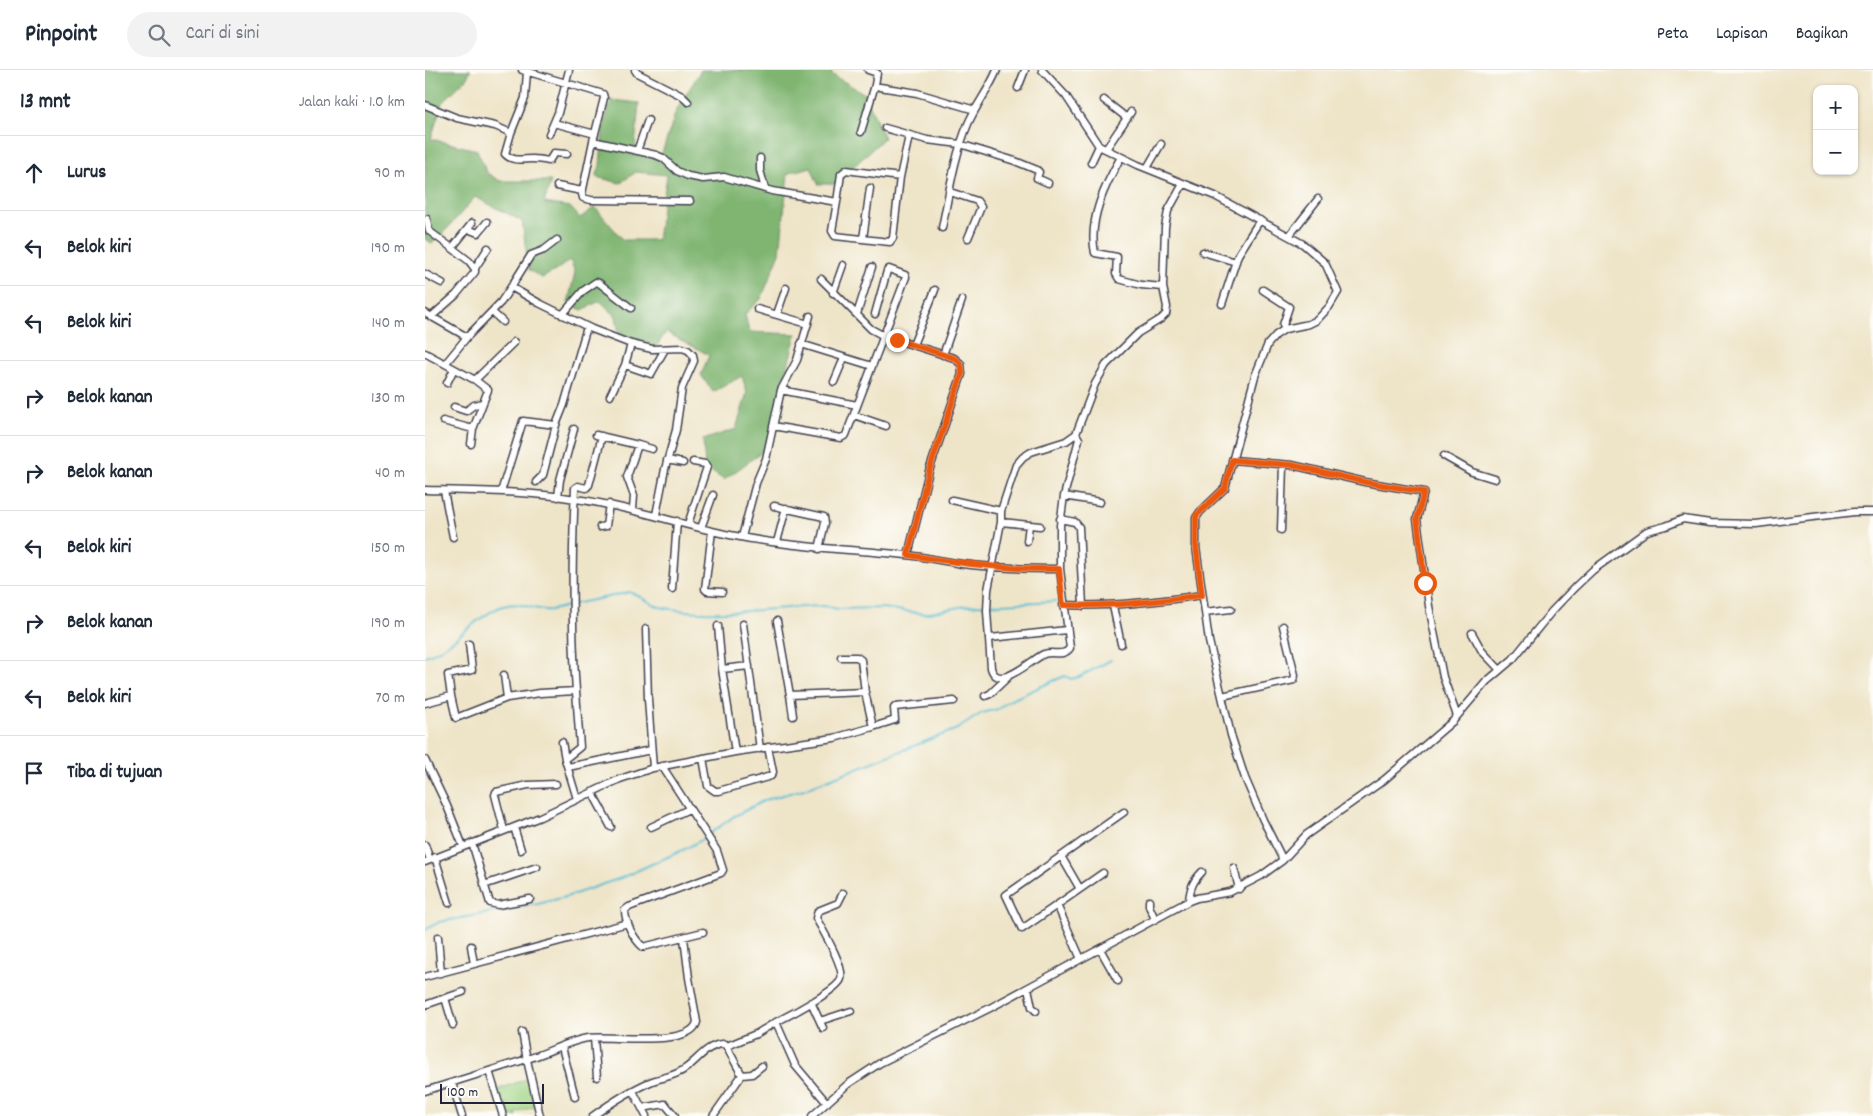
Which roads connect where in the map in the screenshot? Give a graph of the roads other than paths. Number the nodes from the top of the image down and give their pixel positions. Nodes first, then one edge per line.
1 (569, 70) edge
2 (635, 70) edge
3 (868, 70) edge
4 (997, 70) edge
5 (1025, 70) edge
6 (1041, 70) edge
7 (524, 71) edge
8 (877, 71) edge
9 (565, 84) junction
10 (875, 85) junction
11 (1017, 88) dead end
12 (1104, 100) dead end
13 (688, 102) dead end
14 (425, 105) edge
15 (975, 110) junction
16 (648, 120) dead end
17 (554, 122) junction
18 (885, 128) dead end
19 (861, 132) dead end
20 (511, 133) junction
21 (549, 134) dead end
22 (909, 136) junction
23 (594, 137) junction
24 (960, 144) junction
25 (1161, 144) dead end
26 (1099, 146) junction
27 (1106, 149) junction
28 (637, 151) junction
29 (567, 154) dead end
30 (1121, 157) junction
31 (760, 158) dead end
32 (1091, 163) dead end
33 (1147, 168) junction
34 (900, 178) junction
35 (1048, 183) dead end
36 (1183, 184) junction
37 (557, 186) dead end
38 (870, 188) dead end
39 (765, 189) junction
40 (583, 191) junction
41 (950, 192) junction
42 (1318, 199) dead end
43 (690, 201) dead end
44 (837, 202) junction
45 (427, 219) dead end
46 (1259, 220) junction
47 (487, 222) dead end
48 (943, 228) dead end
49 (1289, 236) junction
50 (968, 238) dead end
51 (557, 240) dead end
52 (863, 240) junction
53 (452, 248) junction
54 (488, 248) dead end
55 (1203, 252) dead end
56 (1236, 262) junction
57 (843, 265) dead end
58 (871, 267) dead end
59 (475, 268) junction
60 (425, 274) edge
61 (821, 279) dead end
62 (442, 283) dead end
63 (511, 287) junction
64 (1163, 287) junction
65 (786, 288) dead end
66 (935, 290) dead end
67 (1263, 290) dead end
68 (833, 293) junction
69 (962, 300) dead end
70 (1222, 304) dead end
71 (631, 308) dead end
72 (757, 310) dead end
73 (492, 312) junction
74 (562, 314) junction
75 (777, 314) junction
76 (857, 314) junction
77 (875, 314) dead end
78 (428, 315) edge
79 (810, 316) dead end
80 (503, 322) dead end
81 (808, 324) junction
82 (587, 327) junction
83 (1285, 329) junction
84 (884, 336) junction
85 (467, 337) junction
86 (514, 342) dead end
87 (631, 344) junction
88 (801, 344) junction
89 (913, 345) junction
90 (665, 349) junction
91 (425, 353) edge
92 (943, 354) junction
93 (844, 358) junction
94 (445, 364) junction
95 (625, 365) junction
96 (872, 366) junction
97 (454, 369) junction
98 (475, 380) junction
99 (834, 382) dead end
100 (447, 383) dead end
101 (781, 390) junction
102 (610, 396) dead end
103 (482, 403) junction
104 (857, 405) junction
105 (454, 407) dead end
106 (854, 415) junction
107 (443, 421) dead end
108 (556, 425) junction
109 (773, 426) junction
110 (886, 426) dead end
111 (473, 429) junction
112 (574, 429) dead end
113 (1076, 434) junction
114 (471, 444) dead end
115 (638, 445) junction
116 (652, 449) dead end
117 (1444, 456) dead end
118 (667, 460) junction
119 (1232, 460) junction
120 (693, 462) dead end
121 (683, 463) dead end
122 (1283, 465) junction
123 (1495, 479) dead end
124 (536, 482) dead end
125 (425, 490) edge
126 (444, 490) junction
127 (501, 492) junction
128 (713, 495) dead end
129 (1063, 496) junction
130 (558, 497) junction
131 (575, 498) junction
132 (951, 500) dead end
133 (1099, 502) dead end
134 (609, 504) junction
135 (774, 506) dead end
136 (786, 508) junction
137 (633, 509) junction
138 (1001, 511) junction
139 (1873, 512) edge
140 (656, 515) junction
141 (1060, 519) junction
142 (677, 521) junction
143 (1001, 522) junction
144 (688, 524) junction
145 (1029, 525) junction
146 (1040, 526) dead end
147 (600, 528) dead end
148 (701, 528) junction
149 (1281, 530) dead end
150 (713, 531) junction
151 (453, 537) dead end
152 (742, 537) junction
153 (1027, 541) dead end
154 (777, 542) junction
155 (819, 548) junction
156 (908, 555) junction
157 (991, 566) junction
158 (1059, 569) junction
159 (672, 589) dead end
160 (722, 592) dead end
161 (1202, 595) junction
162 (1063, 605) junction
163 (1083, 606) junction
164 (1113, 606) junction
165 (1231, 609) dead end
166 (1205, 612) junction
167 (777, 620) dead end
168 (743, 624) dead end
169 (718, 626) dead end
170 (1283, 626) dead end
171 (646, 630) dead end
172 (1067, 630) junction
173 (1471, 633) dead end
174 (990, 638) junction
175 (469, 644) dead end
176 (1121, 644) dead end
177 (841, 657) dead end
178 (749, 666) junction
179 (722, 668) junction
180 (1500, 670) junction
181 (504, 675) dead end
182 (1009, 676) junction
183 (576, 690) junction
184 (865, 692) junction
185 (790, 695) junction
186 (451, 696) junction
187 (985, 696) dead end
188 (1222, 696) junction
189 (507, 698) junction
190 (954, 701) dead end
191 (425, 703) edge
192 (793, 716) dead end
193 (1457, 716) junction
194 (873, 727) junction
195 (562, 742) dead end
196 (764, 748) junction
197 (651, 750) junction
198 (735, 752) junction
199 (703, 758) junction
200 (565, 759) junction
201 (425, 760) edge
202 (662, 766) junction
203 (568, 767) junction
204 (653, 768) junction
205 (555, 784) dead end
206 (592, 792) junction
207 (577, 799) junction
208 (689, 808) junction
209 (1124, 812) dead end
210 (515, 826) junction
211 (611, 827) dead end
212 (651, 827) dead end
213 (504, 830) junction
214 (472, 843) junction
215 (425, 845) edge
216 (463, 846) junction
217 (521, 850) dead end
218 (1061, 856) junction
219 (430, 860) edge
220 (1283, 860) junction
221 (537, 867) dead end
222 (1234, 868) dead end
223 (1202, 872) dead end
224 (1103, 873) dead end
225 (484, 885) junction
226 (1080, 888) junction
227 (1239, 889) junction
228 (843, 893) dead end
229 (530, 899) dead end
230 (1149, 901) dead end
231 (1189, 901) junction
232 (449, 904) dead end
233 (1057, 905) junction
234 (1155, 919) junction
235 (628, 923) junction
236 (703, 932) dead end
237 (438, 938) dead end
238 (684, 938) junction
239 (471, 946) dead end
240 (1101, 949) junction
241 (1081, 959) junction
242 (474, 964) junction
243 (441, 973) junction
244 (425, 978) edge
245 (1118, 980) dead end
246 (1028, 988) junction
247 (463, 992) dead end
248 (445, 998) junction
249 (811, 1002) junction
250 (425, 1005) edge
251 (851, 1011) dead end
252 (1036, 1011) dead end
253 (820, 1021) junction
254 (776, 1022) junction
255 (453, 1025) dead end
256 (823, 1028) dead end
257 (522, 1032) dead end
258 (594, 1038) junction
259 (727, 1046) junction
260 (562, 1047) junction
261 (527, 1060) junction
262 (761, 1066) dead end
263 (489, 1071) junction
264 (742, 1075) junction
265 (597, 1077) dead end
266 (452, 1082) junction
267 (425, 1091) edge
268 (633, 1091) junction
269 (575, 1097) dead end
270 (827, 1103) junction
271 (642, 1108) junction
272 (462, 1116) edge
273 (503, 1116) edge
274 (540, 1116) edge
275 (593, 1116) edge
276 (645, 1116) edge
277 (675, 1116) edge
278 (713, 1116) edge
279 (812, 1116) edge

1 - 9 street
2 - 13 street
3 - 8 street
4 - 15 street
5 - 11 street
6 - 26 street
7 - 9 street
7 - 20 street
8 - 10 street
9 - 17 street
9 - 23 street
10 - 15 street
10 - 19 street
12 - 27 street
14 - 20 street
15 - 24 street
16 - 28 street
17 - 21 street
17 - 23 street
18 - 22 street
20 - 29 street
22 - 24 street
22 - 34 street
23 - 28 street
23 - 40 street
24 - 35 street
24 - 41 street
25 - 33 street
26 - 27 street
26 - 32 street
27 - 30 street
28 - 39 street
30 - 33 street
30 - 64 street
31 - 39 street
33 - 36 street
34 - 44 street
34 - 52 street
36 - 46 street
36 - 64 street
37 - 40 street
38 - 52 street
39 - 44 street
40 - 43 street
41 - 48 street
41 - 50 street
42 - 49 street
44 - 52 street
45 - 53 street
46 - 49 street
46 - 56 street
47 - 53 street
49 - 83 street
51 - 63 street
53 - 59 street
54 - 59 street
55 - 56 street
56 - 70 street
57 - 68 street
58 - 76 street
59 - 78 street
60 - 62 street
61 - 68 street
63 - 73 street
63 - 74 street
64 - 113 street
65 - 75 street
66 - 89 street
67 - 83 street
68 - 76 street
69 - 92 street
71 - 74 street
72 - 75 street
73 - 80 street
73 - 85 street
74 - 82 street
75 - 81 street
76 - 84 street
77 - 84 street
78 - 85 street
79 - 81 street
81 - 88 street
82 - 87 street
82 - 108 street
83 - 119 street
84 - 89 street
84 - 96 street
85 - 94 street
86 - 98 street
87 - 90 street
87 - 95 street
88 - 93 street
88 - 101 street
89 - 92 street
90 - 95 street
90 - 118 street
91 - 94 street
92 - 156 street
93 - 96 street
93 - 99 street
94 - 97 street
95 - 102 street
96 - 104 street
97 - 98 street
97 - 100 street
98 - 103 street
101 - 104 street
101 - 109 street
103 - 105 street
103 - 111 street
104 - 106 street
106 - 109 street
106 - 110 street
107 - 111 street
108 - 124 street
108 - 127 street
109 - 152 street
111 - 114 street
112 - 130 street
113 - 129 street
113 - 138 street
115 - 116 street
115 - 131 street
115 - 137 street
117 - 123 street
118 - 121 street
118 - 140 street
119 - 122 street
119 - 161 street
120 - 144 street
122 - 149 street
122 - 193 street
125 - 126 street
126 - 127 street
126 - 151 street
127 - 130 street
128 - 148 street
129 - 133 street
129 - 141 street
130 - 131 street
131 - 134 street
131 - 183 street
132 - 138 street
134 - 137 street
134 - 147 street
135 - 136 street
136 - 154 street
136 - 155 street
137 - 140 street
138 - 143 street
139 - 180 street
140 - 142 street
141 - 158 street
141 - 163 street
142 - 144 street
142 - 159 street
143 - 145 street
143 - 157 street
144 - 148 street
145 - 146 street
145 - 153 street
148 - 150 street
150 - 152 street
150 - 160 street
152 - 154 street
154 - 155 street
155 - 156 street
156 - 157 street
157 - 158 street
157 - 174 street
158 - 162 street
161 - 164 street
161 - 166 street
162 - 163 street
162 - 172 street
163 - 164 street
164 - 176 street
165 - 166 street
166 - 188 street
167 - 185 street
168 - 178 street
169 - 179 street
170 - 188 street
171 - 197 street
172 - 174 street
172 - 182 street
173 - 180 street
174 - 182 street
175 - 186 street
177 - 184 street
178 - 179 street
178 - 196 street
179 - 198 street
180 - 193 street
181 - 189 street
182 - 187 street
183 - 189 street
183 - 200 street
184 - 185 street
184 - 194 street
185 - 192 street
186 - 189 street
186 - 191 street
188 - 220 street
190 - 194 street
193 - 220 street
194 - 196 street
195 - 200 street
196 - 198 street
196 - 199 street
197 - 203 street
197 - 204 street
198 - 199 street
199 - 202 street
200 - 203 street
201 - 216 street
202 - 204 street
202 - 208 street
203 - 207 street
204 - 206 street
205 - 213 street
206 - 207 street
206 - 211 street
207 - 210 street
208 - 212 street
208 - 235 street
209 - 218 street
210 - 213 street
210 - 217 street
213 - 214 street
214 - 216 street
214 - 225 street
215 - 219 street
216 - 219 street
218 - 226 street
218 - 233 street
219 - 232 street
220 - 227 street
221 - 225 street
222 - 227 street
223 - 231 street
224 - 226 street
225 - 229 street
226 - 233 street
227 - 231 street
228 - 249 street
230 - 234 street
231 - 234 street
233 - 241 street
234 - 240 street
235 - 238 street
235 - 242 street
236 - 238 street
237 - 243 street
238 - 258 street
239 - 242 street
240 - 241 street
240 - 245 street
241 - 246 street
242 - 243 street
243 - 244 street
246 - 252 street
246 - 270 street
247 - 248 street
248 - 250 street
248 - 255 street
249 - 253 street
249 - 254 street
251 - 253 street
253 - 256 street
254 - 259 street
254 - 270 street
257 - 261 street
258 - 260 street
258 - 265 street
259 - 264 street
259 - 268 street
260 - 261 street
260 - 269 street
261 - 263 street
261 - 274 street
262 - 264 street
263 - 266 street
263 - 273 street
264 - 278 street
266 - 267 street
266 - 272 street
268 - 271 street
268 - 275 street
270 - 279 street
271 - 276 street
271 - 277 street

